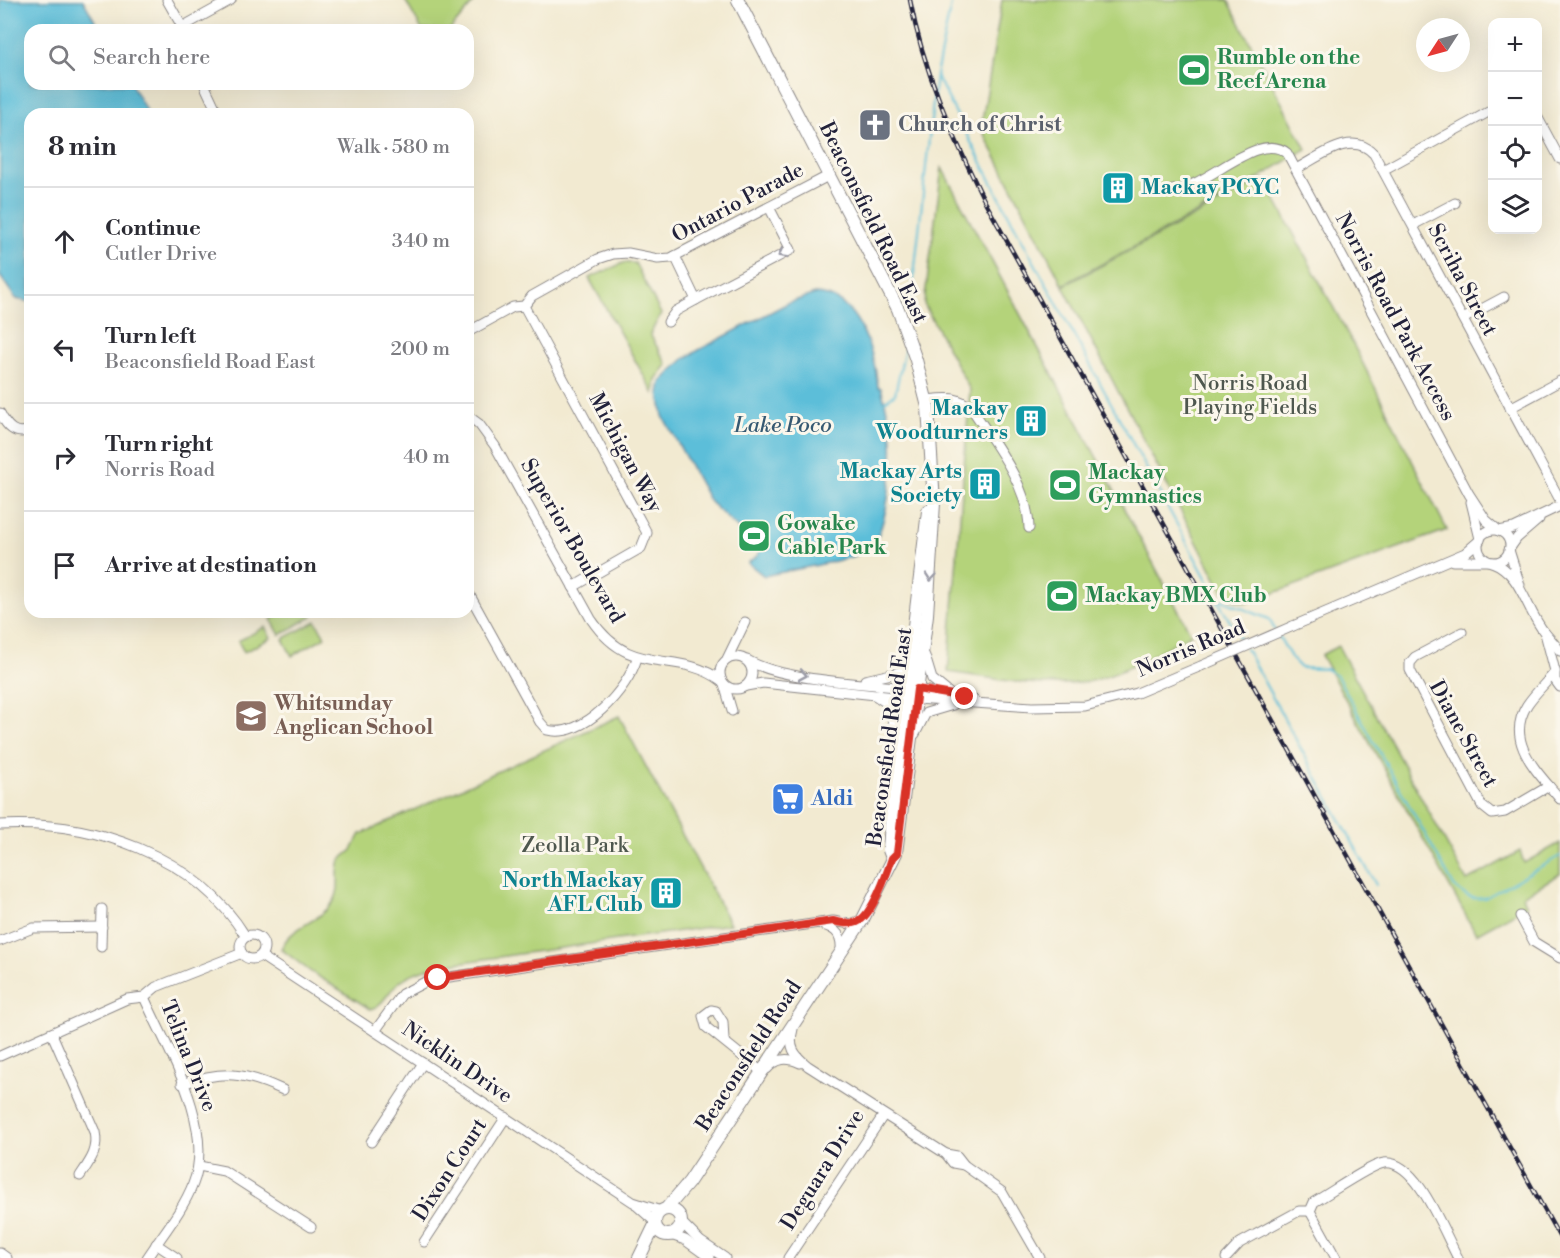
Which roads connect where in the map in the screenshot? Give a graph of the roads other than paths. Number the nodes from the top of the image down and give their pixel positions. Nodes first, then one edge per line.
1 (167, 0) edge
2 (231, 0) edge
3 (738, 0) edge
4 (180, 24) edge
5 (191, 24) edge
6 (207, 90) edge
7 (215, 108) edge
8 (1488, 112) edge
9 (1542, 125) edge
10 (1560, 159) edge
11 (1296, 169) junction
12 (1383, 170) junction
13 (830, 175) junction
14 (1172, 190) dead end
15 (1455, 203) dead end
16 (769, 207) junction
17 (1413, 225) junction
18 (675, 256) junction
19 (1504, 297) dead end
20 (696, 300) junction
21 (524, 306) junction
22 (1463, 319) junction
23 (668, 322) dead end
24 (474, 329) edge
25 (1560, 381) edge
26 (926, 400) junction
27 (1510, 408) junction
28 (0, 414) edge
29 (474, 420) edge
30 (24, 431) edge
31 (932, 477) junction
32 (1469, 494) junction
33 (1560, 500) edge
34 (1560, 506) edge
35 (1543, 515) junction
36 (1029, 528) dead end
37 (1499, 531) junction
38 (1480, 539) junction
39 (1509, 549) junction
40 (1491, 561) junction
41 (1442, 563) junction
42 (573, 587) junction
43 (1520, 588) junction
44 (474, 603) edge
45 (927, 615) junction
46 (1462, 632) dead end
47 (1545, 633) junction
48 (1560, 651) edge
49 (637, 658) junction
50 (726, 660) junction
51 (747, 660) junction
52 (908, 665) junction
53 (696, 668) junction
54 (1557, 669) edge
55 (723, 682) junction
56 (854, 682) junction
57 (745, 686) junction
58 (1560, 687) edge
59 (911, 693) junction
60 (949, 693) junction
61 (1537, 693) junction
62 (876, 696) junction
63 (979, 702) junction
64 (964, 703) junction
65 (905, 744) junction
66 (1549, 786) junction
67 (1560, 799) edge
68 (0, 825) edge
69 (102, 909) dead end
70 (1520, 916) dead end
71 (863, 919) junction
72 (819, 924) junction
73 (102, 927) junction
74 (246, 937) junction
75 (0, 941) edge
76 (101, 947) dead end
77 (242, 952) junction
78 (841, 952) junction
79 (261, 956) junction
80 (1560, 958) edge
81 (144, 997) junction
82 (795, 1021) junction
83 (375, 1031) junction
84 (52, 1034) junction
85 (724, 1040) dead end
86 (0, 1056) edge
87 (423, 1063) junction
88 (808, 1066) junction
89 (762, 1072) junction
90 (754, 1083) junction
91 (182, 1084) junction
92 (283, 1090) dead end
93 (883, 1116) junction
94 (506, 1118) junction
95 (371, 1142) dead end
96 (199, 1166) junction
97 (80, 1176) dead end
98 (689, 1182) junction
99 (633, 1202) junction
100 (663, 1210) junction
101 (1310, 1211) junction
102 (681, 1220) junction
103 (655, 1224) junction
104 (311, 1227) dead end
105 (669, 1235) junction
106 (424, 1242) dead end
107 (156, 1244) junction
108 (0, 1253) edge
109 (7, 1258) edge
110 (147, 1258) edge
111 (177, 1258) edge
112 (640, 1258) edge
113 (710, 1258) edge
114 (725, 1258) edge
115 (788, 1258) edge
116 (1040, 1258) edge
117 (1226, 1258) edge
118 (1336, 1258) edge
119 (1458, 1258) edge

1 - 4 street
2 - 5 street
3 - 13 main road, Beaconsfield Road East
6 - 7 street
8 - 12 street
9 - 10 street
11 - 12 street, Scriha Street
11 - 14 street, Norris Road Park Access
11 - 32 street, Norris Road Park Access
12 - 17 street, Scriha Street
13 - 16 street, Ontario Parade
13 - 26 main road, Beaconsfield Road East
15 - 17 street
16 - 18 street, Ontario Parade
16 -> 20 street
17 - 22 street, Scriha Street
18 - 20 street
18 - 21 street, Ontario Parade
19 - 22 street
20 - 23 street
21 - 24 street, Ontario Parade
21 - 42 street, Michigan Way
22 - 27 street, Scriha Street
25 - 27 street
26 - 31 main road, Beaconsfield Road East
26 - 36 street
27 - 33 street, Scriha Street
28 - 30 street
29 - 42 street, Superior Boulevard
31 -> 45 main road, Beaconsfield Road East
31 - 52 main road, Beaconsfield Road East
32 - 37 street, Norris Road Park Access
32 - 38 street, Norris Road Park Access
34 - 35 street
35 - 37 street
35 - 39 street
37 - 38 street
37 - 39 street
38 - 40 street
38 - 41 street, Norris Road
39 - 40 street
39 - 43 street
40 - 41 street, Norris Road
40 - 43 street
41 - 63 street, Norris Road, bridge
42 - 49 street, Superior Boulevard
43 - 47 street
44 - 49 street
45 - 59 main road, Beaconsfield Road East
45 - 60 street
46 - 66 street, Diane Street
47 - 48 street
47 - 54 street
49 - 53 street, Superior Boulevard
50 - 51 street
50 - 51 street
50 - 53 street, Superior Boulevard
50 - 55 street
51 -> 56 street
51 - 57 street
52 - 56 street
52 - 59 main road, Beaconsfield Road East
53 - 55 street, Superior Boulevard
54 - 58 street
54 - 61 street
55 - 57 street
55 - 57 street
56 - 59 street
57 - 62 street
58 - 61 street
59 - 60 street, Norris Road
59 - 62 street
59 - 64 street, Norris Road
59 - 65 main road, Beaconsfield Road East
60 - 63 street, Norris Road
61 - 66 street
62 - 65 street
63 - 64 street, Norris Road
64 - 65 street
65 - 71 main road, Beaconsfield Road East
66 - 67 street
68 - 74 street
69 - 73 street
70 - 80 street
71 - 72 street
71 - 78 main road, Beaconsfield Road East
72 - 78 street
72 - 83 street
73 - 75 street
73 - 76 street
74 - 77 street
74 - 79 street
77 - 79 street
77 - 81 street
78 - 82 main road, Beaconsfield Road
79 - 83 street, Nicklin Drive
81 - 84 street
81 - 91 street, Telina Drive
82 - 88 street, Deguara Drive
82 - 89 main road, Beaconsfield Road
83 - 87 street, Nicklin Drive
84 - 86 street
84 - 97 street
85 - 89 street
87 - 94 street, Nicklin Drive
87 - 95 street
88 - 90 street, Deguara Drive
88 - 93 street, Deguara Drive
89 - 90 main road, Beaconsfield Road
90 - 98 main road, Beaconsfield Road
91 - 92 street
91 - 96 street, Telina Drive
93 - 115 street, Deguara Drive
93 - 116 street
94 - 99 street, Nicklin Drive
94 - 106 street, Dixon Court
96 - 104 street
96 - 107 street, Telina Drive
98 - 100 main road, Beaconsfield Road
98 - 102 main road, Beaconsfield Road
99 - 100 street, Nicklin Drive
99 - 103 street, Nicklin Drive
100 - 102 main road
100 - 103 main road
101 - 117 street
101 - 118 street
101 - 119 street
102 - 105 main road
102 - 114 street
103 - 105 main road
103 - 112 main road
105 - 112 main road
105 - 113 street
107 - 110 street, Telina Drive
107 - 111 street
108 - 109 street

